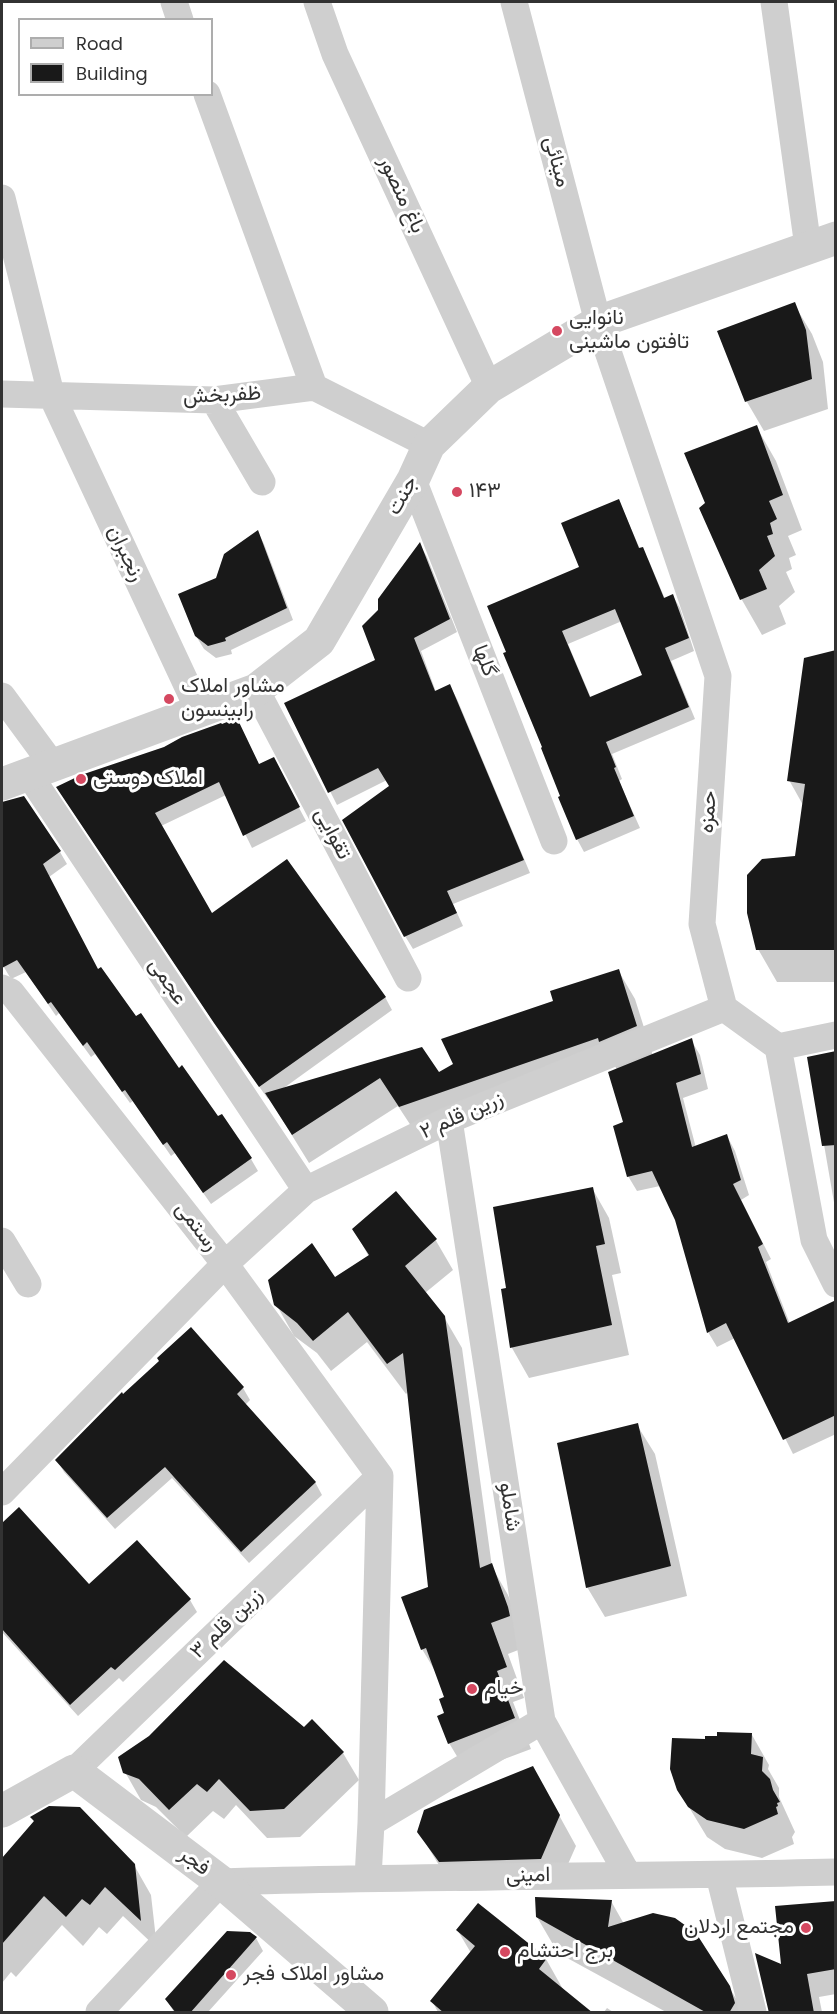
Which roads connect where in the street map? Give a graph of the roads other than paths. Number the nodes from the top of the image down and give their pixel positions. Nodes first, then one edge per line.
1 (174, 2) edge
2 (317, 2) edge
3 (513, 2) edge
4 (774, 2) edge
5 (179, 18) edge
6 (208, 96) edge
7 (2, 198) edge
8 (822, 243) edge
9 (598, 322) junction
10 (314, 387) junction
11 (489, 387) junction
12 (2, 394) edge
13 (51, 394) junction
14 (214, 400) junction
15 (429, 445) junction
16 (413, 480) junction
17 (262, 482) dead end
18 (256, 690) junction
19 (2, 696) edge
20 (200, 713) junction
21 (27, 774) edge
22 (554, 841) dead end
23 (408, 978) dead end
24 (2, 988) edge
25 (724, 1008) junction
26 (836, 1035) edge
27 (778, 1047) junction
28 (449, 1120) junction
29 (306, 1190) junction
30 (2, 1241) edge
31 (225, 1264) junction
32 (28, 1284) dead end
33 (836, 1284) edge
34 (380, 1476) junction
35 (2, 1492) edge
36 (542, 1722) junction
37 (74, 1771) junction
38 (2, 1811) edge
39 (371, 1823) junction
40 (836, 1872) edge
41 (628, 1875) junction
42 (719, 1875) junction
43 (368, 1878) junction
44 (221, 1882) junction
45 (99, 2013) edge
46 (372, 2013) edge
47 (753, 2013) edge

1 - 5 street
2 - 11 street, باغ منصور
3 - 9 street, مینائی
4 - 8 street
6 - 10 street
7 - 13 street, رنجبران
8 - 9 street, جنت
9 - 11 street, جنت
9 - 25 street, حمزه
10 - 14 street, ظفربخش
10 - 15 street
11 - 15 street, جنت
12 - 13 street, ظفربخش
13 - 14 street, ظفربخش
13 - 20 street, رنجبران
14 - 17 street
15 - 16 street, جنت
16 - 18 street, جنت
16 - 22 street, گلها
18 - 20 street, جنت
18 - 23 street, تقوایی
19 - 21 street, عجمی
20 - 21 street, جنت
21 - 29 street, عجمی
24 - 31 street, رستمی
25 - 27 street
25 - 28 street, زرین قلم ۲
26 - 27 street
27 - 33 street
28 - 29 street, زرین قلم ۲
28 - 36 street, شاملو
29 - 31 street, زرین قلم ۲
30 - 32 street
31 - 34 street, رستمی
31 - 35 street, زرین قلم ۲
34 - 37 street, زرین قلم ۳
34 - 39 street
36 - 39 street
36 - 41 street, شاملو
37 - 38 street
37 - 44 street, فجر
39 - 43 street
40 - 42 street, امینی
41 - 42 street, امینی
41 - 43 street, امینی
42 - 47 street
43 - 44 street, امینی
44 - 45 street
44 - 46 street, فجر

